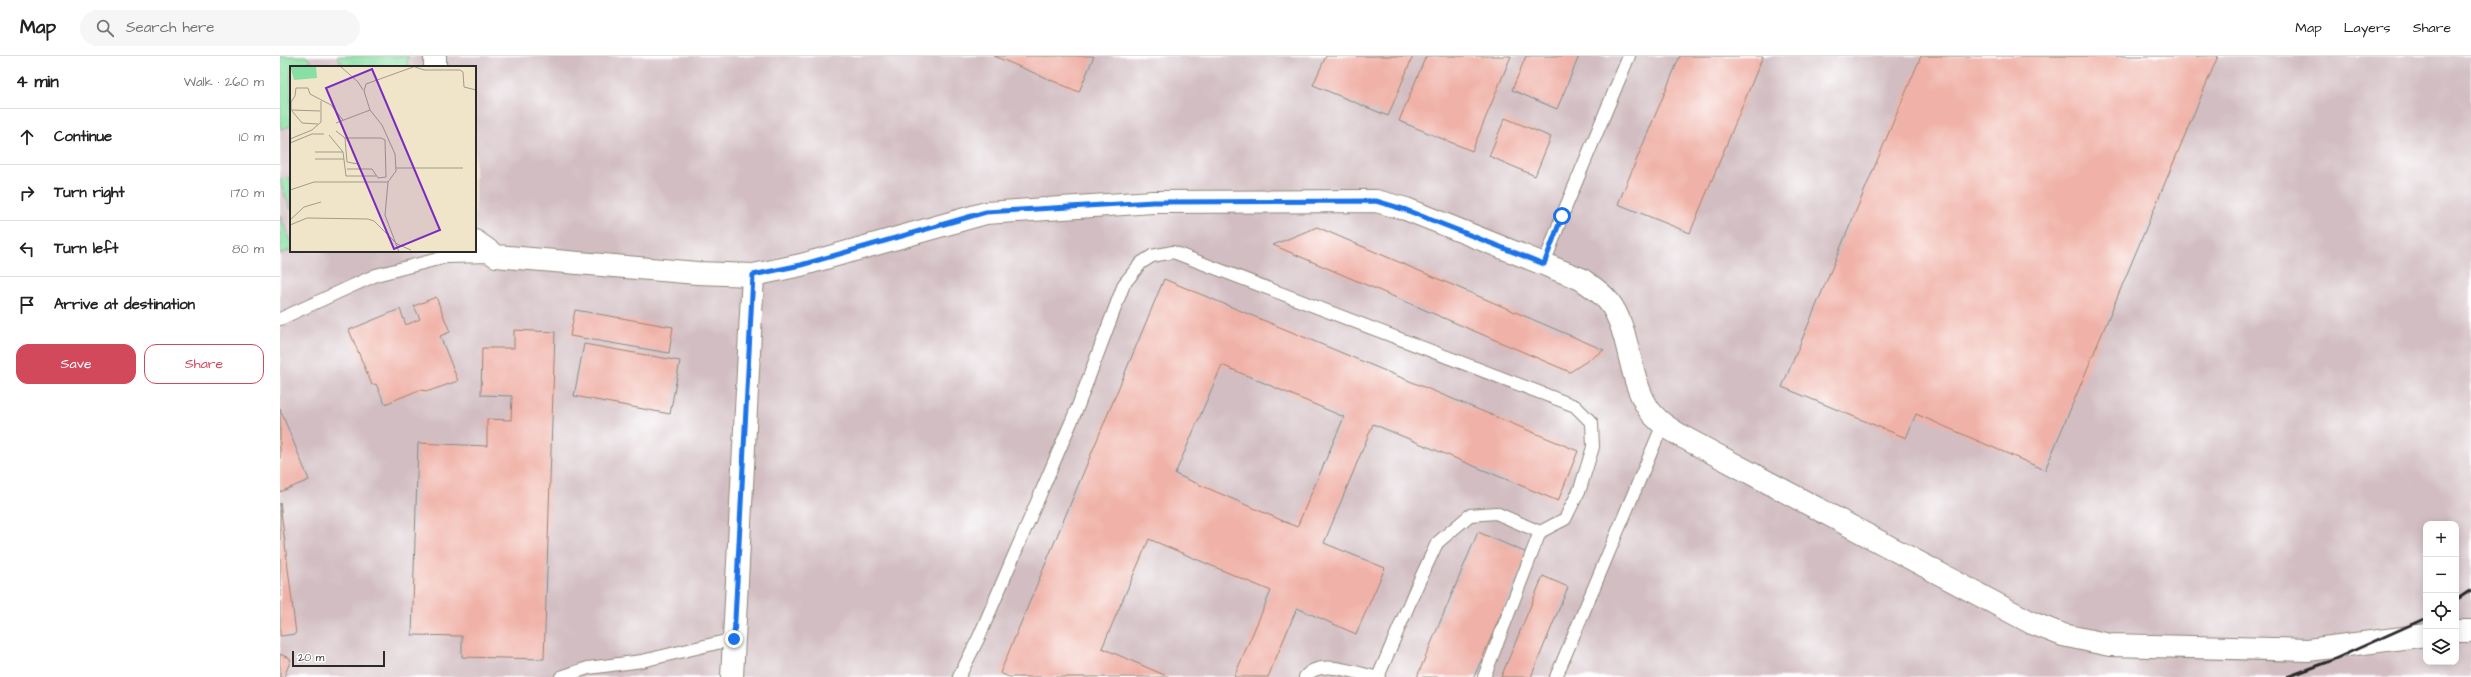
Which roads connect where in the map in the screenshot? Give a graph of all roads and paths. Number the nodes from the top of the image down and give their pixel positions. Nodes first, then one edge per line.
1 (435, 56) edge
2 (1629, 56) edge
3 (434, 66) edge
4 (476, 242) edge
5 (496, 256) junction
6 (1544, 264) junction
7 (753, 275) junction
8 (280, 319) edge
9 (1663, 424) junction
10 (1540, 532) junction
11 (2459, 631) edge
12 (2471, 631) edge
13 (2423, 635) edge
14 (734, 639) junction
15 (561, 677) edge
16 (732, 677) edge
17 (959, 677) edge
18 (1305, 677) edge
19 (1377, 677) edge
20 (1484, 677) edge
21 (1556, 677) edge

1 - 3 street
2 - 6 lane
4 - 5 street
5 - 7 street
5 - 8 lane
6 - 7 street
6 - 9 street
7 - 14 street
9 - 13 street
9 - 21 lane
10 - 17 lane
10 - 19 lane
10 - 20 lane
11 - 12 street
14 - 15 lane
14 - 16 street
18 - 19 lane

